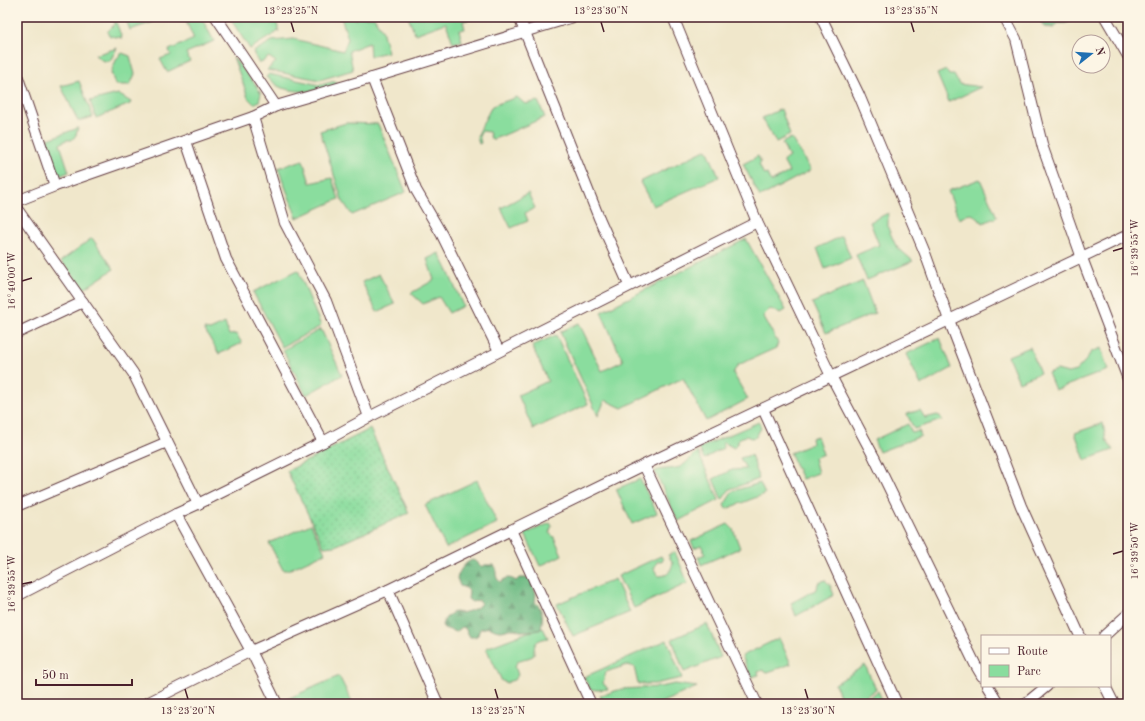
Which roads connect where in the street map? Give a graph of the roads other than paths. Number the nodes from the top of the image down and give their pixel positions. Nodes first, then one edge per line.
1 (216, 17) edge
2 (518, 17) edge
3 (573, 17) edge
4 (673, 17) edge
5 (821, 17) edge
6 (1004, 17) edge
7 (1105, 17) edge
8 (525, 32) junction
9 (1128, 56) edge
10 (17, 76) edge
11 (372, 78) junction
12 (276, 106) junction
13 (253, 117) junction
14 (186, 141) junction
15 (55, 186) junction
16 (17, 201) edge
17 (17, 209) edge
18 (757, 222) junction
19 (1128, 235) edge
20 (1082, 258) junction
21 (628, 285) junction
22 (83, 302) junction
23 (949, 320) junction
24 (17, 333) edge
25 (499, 351) junction
26 (831, 376) junction
27 (1128, 379) edge
28 (763, 409) junction
29 (369, 417) junction
30 (167, 442) junction
31 (323, 442) junction
32 (644, 465) junction
33 (198, 504) junction
34 (17, 506) edge
35 (176, 514) junction
36 (511, 530) junction
37 (388, 590) junction
38 (17, 596) edge
39 (1128, 614) edge
40 (1080, 635) edge
41 (1105, 635) edge
42 (250, 651) junction
43 (981, 674) edge
44 (989, 687) edge
45 (1045, 687) edge
46 (1106, 687) edge
47 (145, 704) edge
48 (277, 704) edge
49 (438, 704) edge
50 (591, 704) edge
51 (757, 704) edge
52 (897, 704) edge
53 (999, 704) edge
54 (1025, 704) edge
55 (1114, 704) edge

1 - 12 street
2 - 8 street
3 - 8 street
4 - 18 street
5 - 23 street
6 - 20 street
7 - 9 street
8 - 11 street
8 - 21 street
10 - 15 street
11 - 12 street
11 - 25 street
12 - 13 street
13 - 14 street
13 - 29 street
14 - 15 street
14 - 31 street
15 - 16 street
17 - 22 street
18 - 21 street
18 - 26 street
19 - 20 street
20 - 23 street
20 - 27 street
21 - 25 street
22 - 24 street
22 - 30 street
23 - 26 street
23 - 40 street
25 - 29 street
26 - 28 street
26 - 43 street
28 - 32 street
28 - 52 street
29 - 31 street
30 - 33 street
30 - 34 street
31 - 33 street
32 - 36 street
32 - 51 street
33 - 35 street
35 - 38 street
35 - 42 street
36 - 37 street
36 - 50 street
37 - 42 street
37 - 49 street
39 - 41 street
42 - 47 street
42 - 48 street
44 - 53 street
45 - 54 street
46 - 55 street

